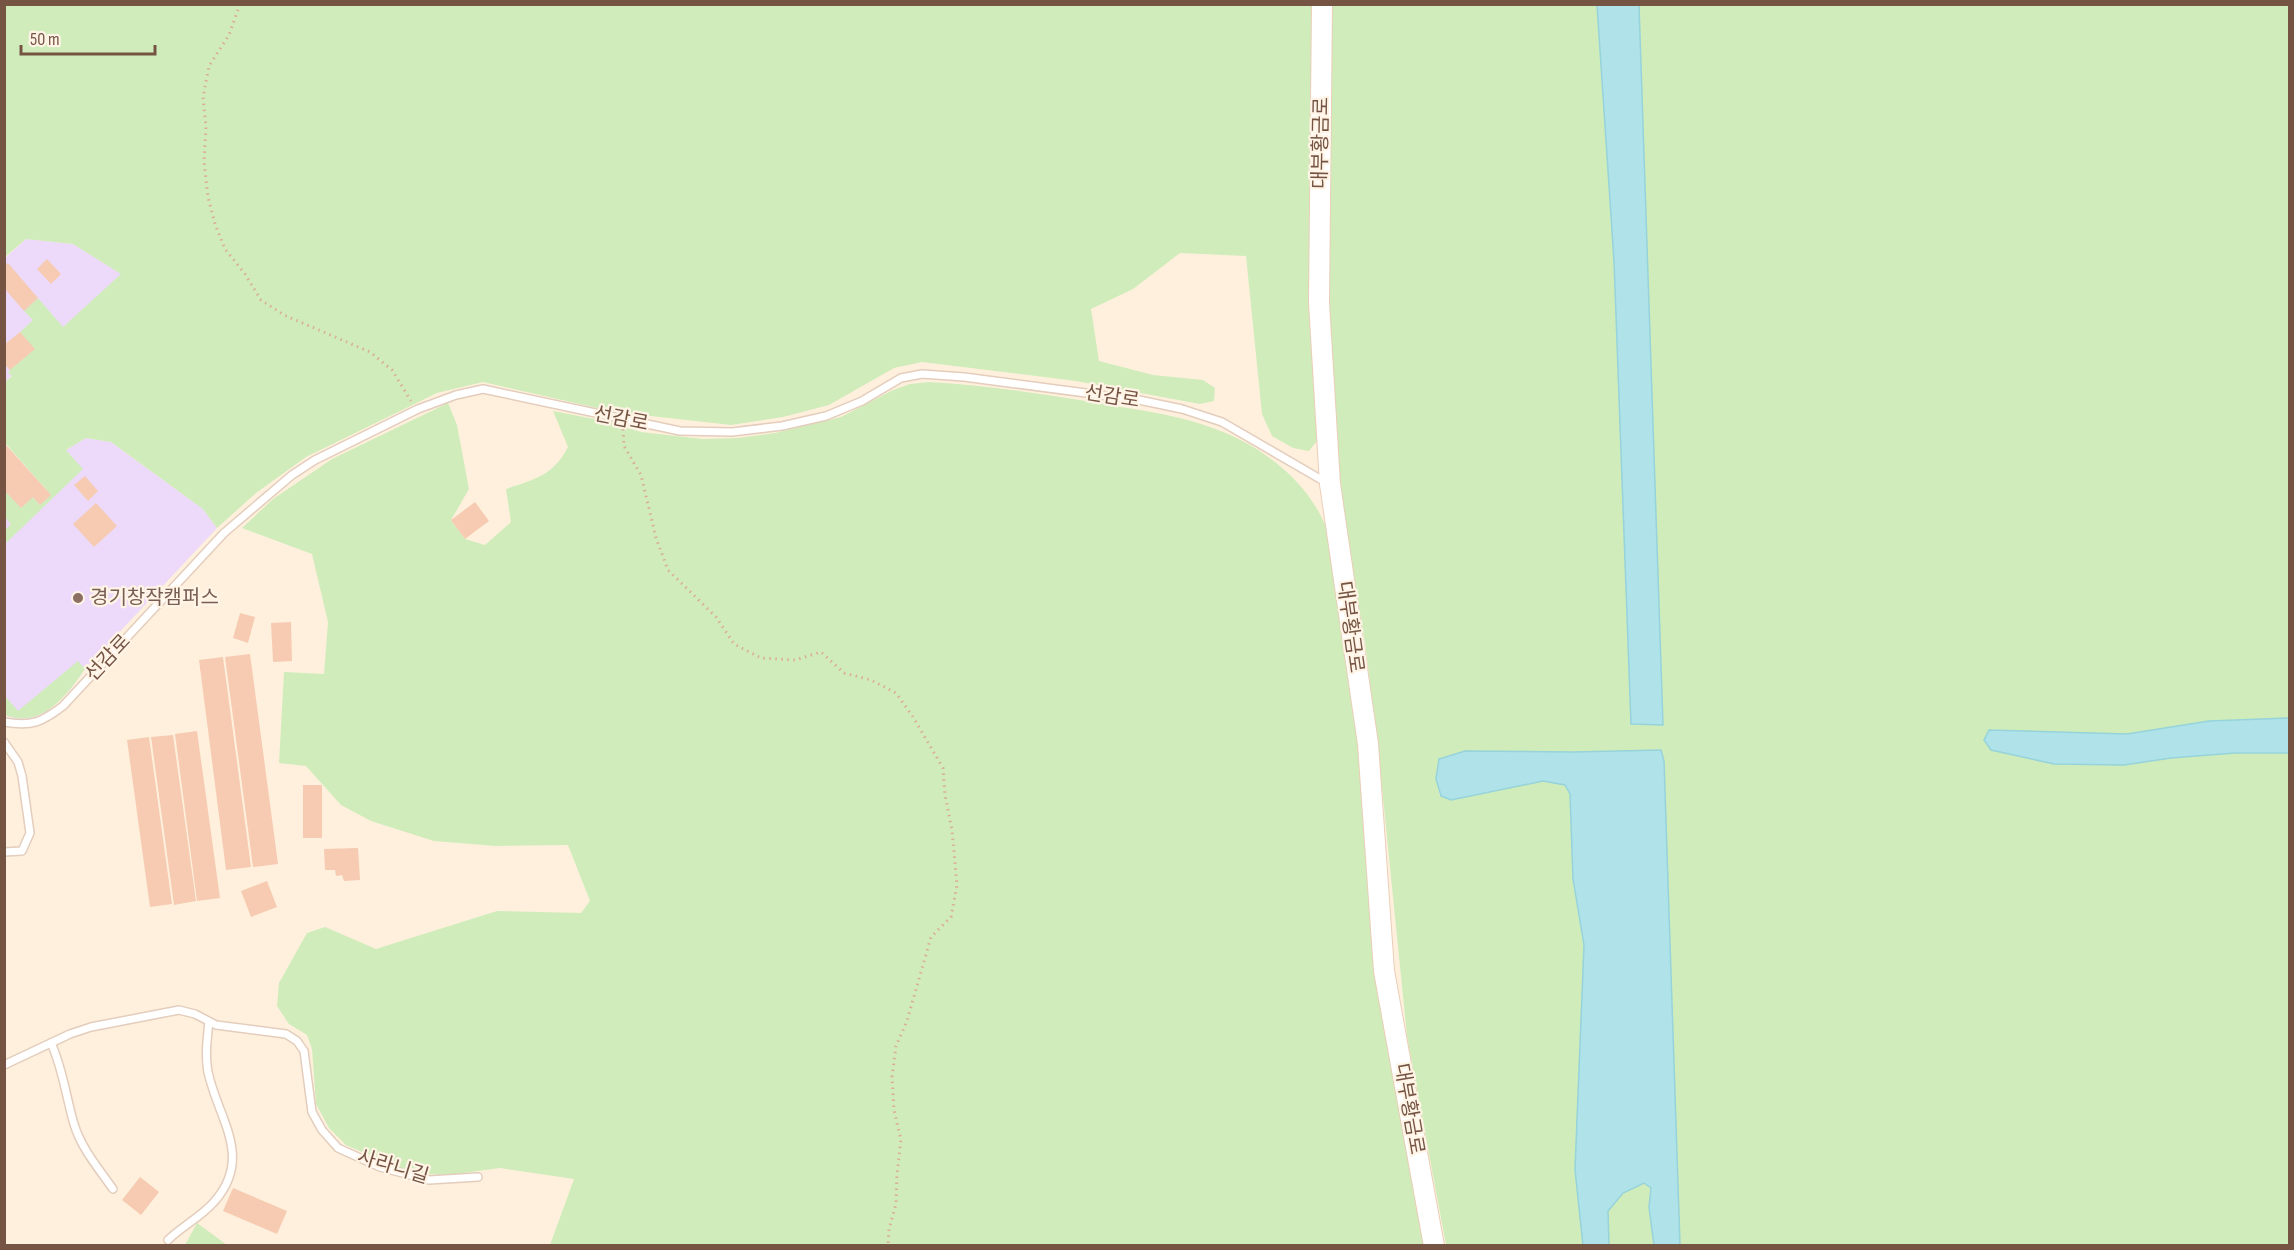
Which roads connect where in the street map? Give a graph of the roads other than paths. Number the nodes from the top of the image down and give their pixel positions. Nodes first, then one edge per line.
1 (1322, 4) edge
2 (1329, 484) junction
3 (4, 722) edge
4 (4, 742) edge
5 (4, 852) edge
6 (209, 1022) junction
7 (51, 1042) junction
8 (4, 1065) edge
9 (478, 1178) dead end
10 (113, 1189) dead end
11 (168, 1240) dead end
12 (1434, 1245) edge

1 - 2 main road, 대부황금로
2 - 3 lane, 선감로
2 - 12 main road, 대부황금로
4 - 5 lane
6 - 7 lane, 사라니길
6 - 9 lane, 사라니길
6 - 11 lane
7 - 8 lane, 사라니길
7 - 10 lane

